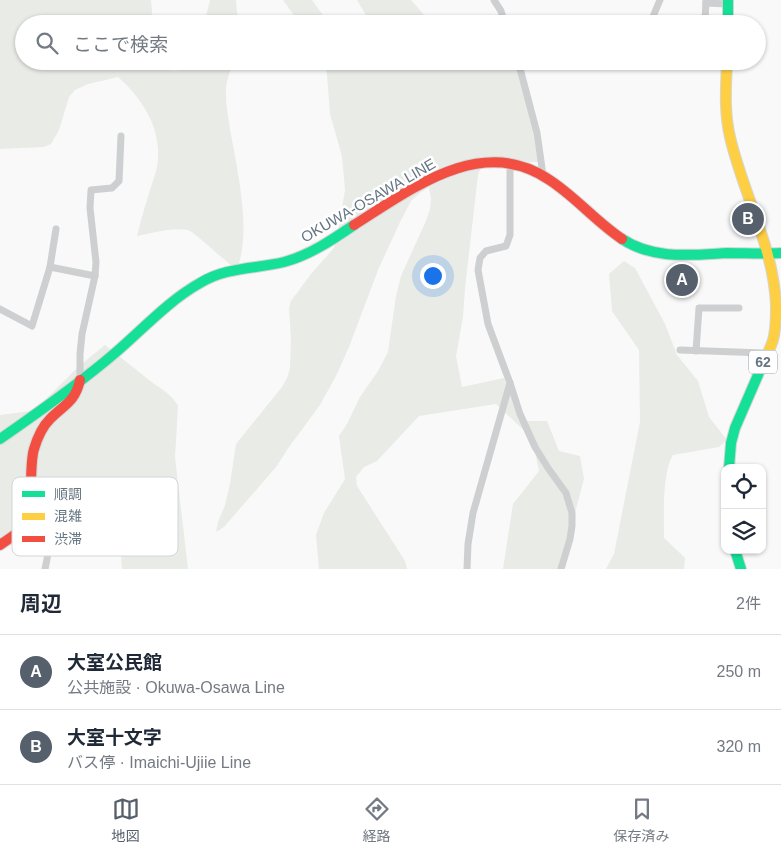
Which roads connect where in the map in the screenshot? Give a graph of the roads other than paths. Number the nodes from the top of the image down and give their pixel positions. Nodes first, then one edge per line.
1 (494, 0) edge
2 (660, 0) edge
3 (706, 2) edge
4 (728, 2) edge
5 (502, 15) edge
6 (653, 15) edge
7 (705, 15) edge
8 (728, 15) edge
9 (520, 70) edge
10 (727, 70) edge
11 (121, 136) dead end
12 (510, 164) junction
13 (543, 175) junction
14 (56, 229) dead end
15 (781, 253) edge
16 (767, 254) junction
17 (50, 267) junction
18 (95, 276) junction
19 (739, 308) dead end
20 (0, 309) edge
21 (680, 350) dead end
22 (696, 351) junction
23 (768, 353) junction
24 (80, 380) junction
25 (510, 382) junction
26 (0, 439) edge
27 (729, 464) edge
28 (31, 477) edge
29 (12, 537) edge
30 (0, 545) edge
31 (737, 554) edge
32 (48, 556) edge
33 (45, 569) edge
34 (467, 569) edge
35 (561, 569) edge
36 (741, 569) edge

1 - 5 street
2 - 6 street
3 - 4 street
3 - 7 street
4 - 8 main road
9 - 13 street
10 - 16 main road, 62
11 - 18 street
12 - 13 main road, OKUWA-OSAWA LINE
12 - 24 main road, OKUWA-OSAWA LINE
12 - 25 street
13 - 16 main road, OKUWA-OSAWA LINE
14 - 17 street
15 - 16 main road, OKUWA-OSAWA LINE
16 - 23 main road, 62
17 - 18 street
17 - 20 street
18 - 24 street
19 - 22 street
21 - 22 street
22 - 23 street
23 - 27 main road, 62
24 - 26 main road, OKUWA-OSAWA LINE
24 - 28 main road
25 - 34 street
25 - 35 street
29 - 30 main road
31 - 36 main road
32 - 33 street

